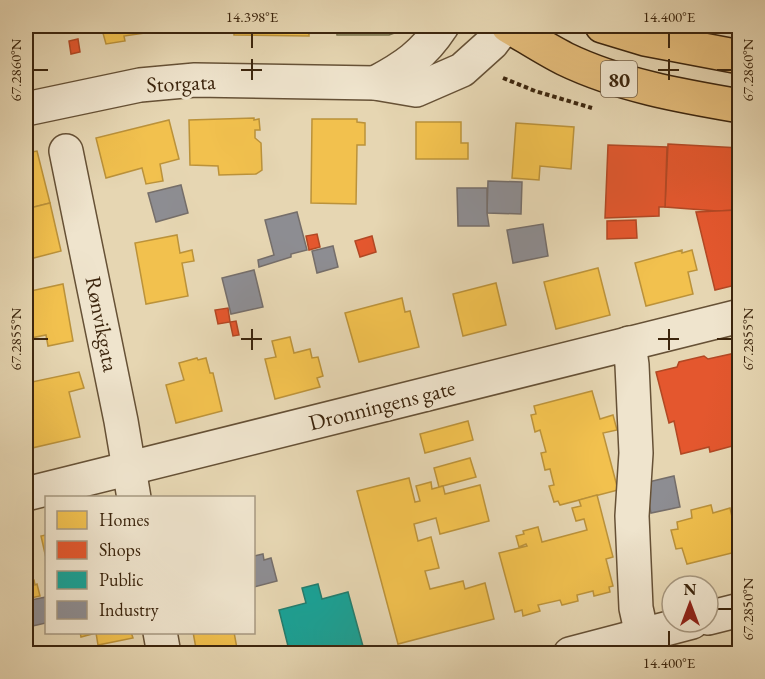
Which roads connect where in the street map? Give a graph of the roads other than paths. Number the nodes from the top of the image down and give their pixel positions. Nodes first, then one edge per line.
1 (442, 26) edge
2 (507, 26) edge
3 (602, 26) edge
4 (740, 57) edge
5 (375, 83) junction
6 (740, 106) edge
7 (26, 109) edge
8 (66, 151) dead end
9 (740, 316) edge
10 (629, 343) junction
11 (131, 483) edge
12 (26, 494) edge
13 (740, 610) edge
14 (720, 615) edge
15 (660, 630) edge
16 (160, 634) edge
17 (642, 635) junction
18 (164, 654) edge
19 (570, 654) edge

1 - 5 street
2 - 5 street, Storgata
2 - 6 highway, 80
3 - 4 highway, 80
5 - 7 street, Storgata
8 - 11 street, Rønvikgata
9 - 10 street, Dronningens gate
10 - 11 street, Dronningens gate
10 - 17 street
11 - 12 street, Dronningens gate
13 - 14 street
15 - 17 street
16 - 18 street
17 - 19 street

